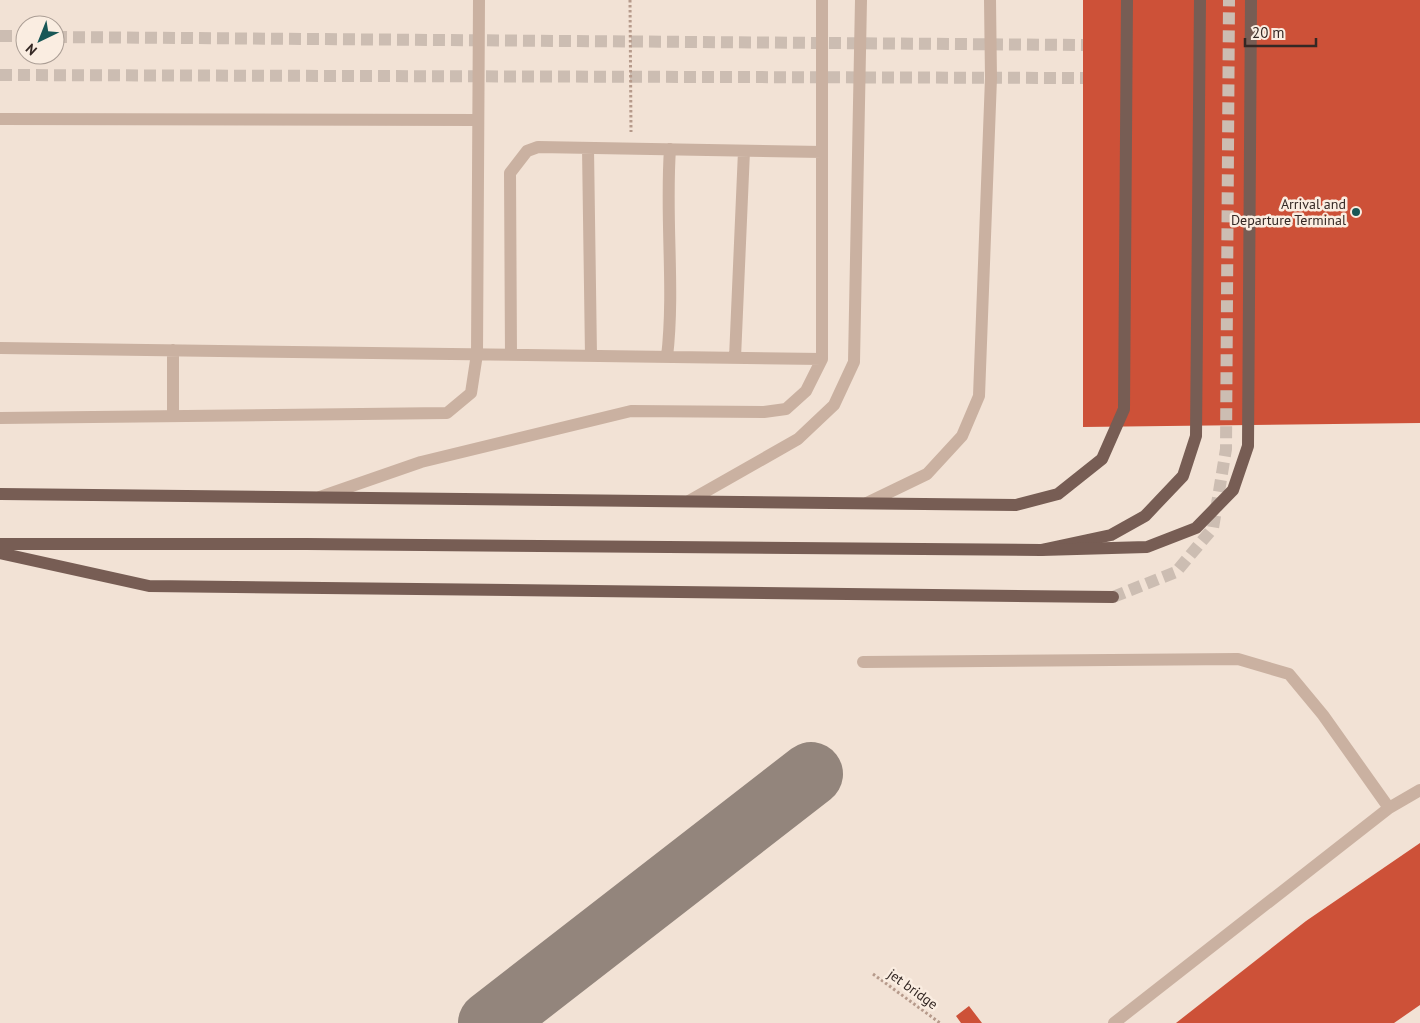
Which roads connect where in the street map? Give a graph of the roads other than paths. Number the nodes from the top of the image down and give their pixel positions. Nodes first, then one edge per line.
1 (480, 0) edge
2 (822, 0) edge
3 (861, 0) edge
4 (990, 0) edge
5 (1128, 0) edge
6 (1200, 0) edge
7 (1251, 0) edge
8 (0, 119) edge
9 (478, 120) junction
10 (588, 148) junction
11 (670, 149) junction
12 (744, 150) junction
13 (822, 152) junction
14 (0, 348) edge
15 (173, 350) junction
16 (477, 354) junction
17 (511, 355) junction
18 (591, 356) junction
19 (668, 357) junction
20 (735, 358) junction
21 (822, 359) junction
22 (173, 416) junction
23 (0, 418) edge
24 (0, 494) edge
25 (318, 498) junction
26 (688, 501) junction
27 (867, 503) junction
28 (0, 544) edge
29 (1040, 550) junction
30 (0, 553) edge
31 (1113, 596) tunnel mouth
32 (863, 662) dead end
33 (1420, 790) edge
34 (1389, 808) junction
35 (1114, 1023) edge

1 - 9 street
2 - 13 street
3 - 26 street
4 - 27 street
5 - 27 main road
6 - 29 main road, bridge
7 - 29 main road, bridge
8 - 9 street
9 - 16 street
10 - 11 street
10 - 17 street
10 - 18 street
11 - 12 street
11 - 19 street
12 - 13 street
12 - 20 street
13 - 21 street
14 - 15 street
15 - 16 street
15 - 22 street
16 - 17 street
16 - 22 street
17 - 18 street
18 - 19 street
19 - 20 street
20 - 21 street
21 - 25 street
22 - 23 street
24 - 25 main road
25 - 26 main road
26 - 27 main road
28 - 29 main road
30 - 31 main road
32 - 34 street
33 - 34 street
34 - 35 street

